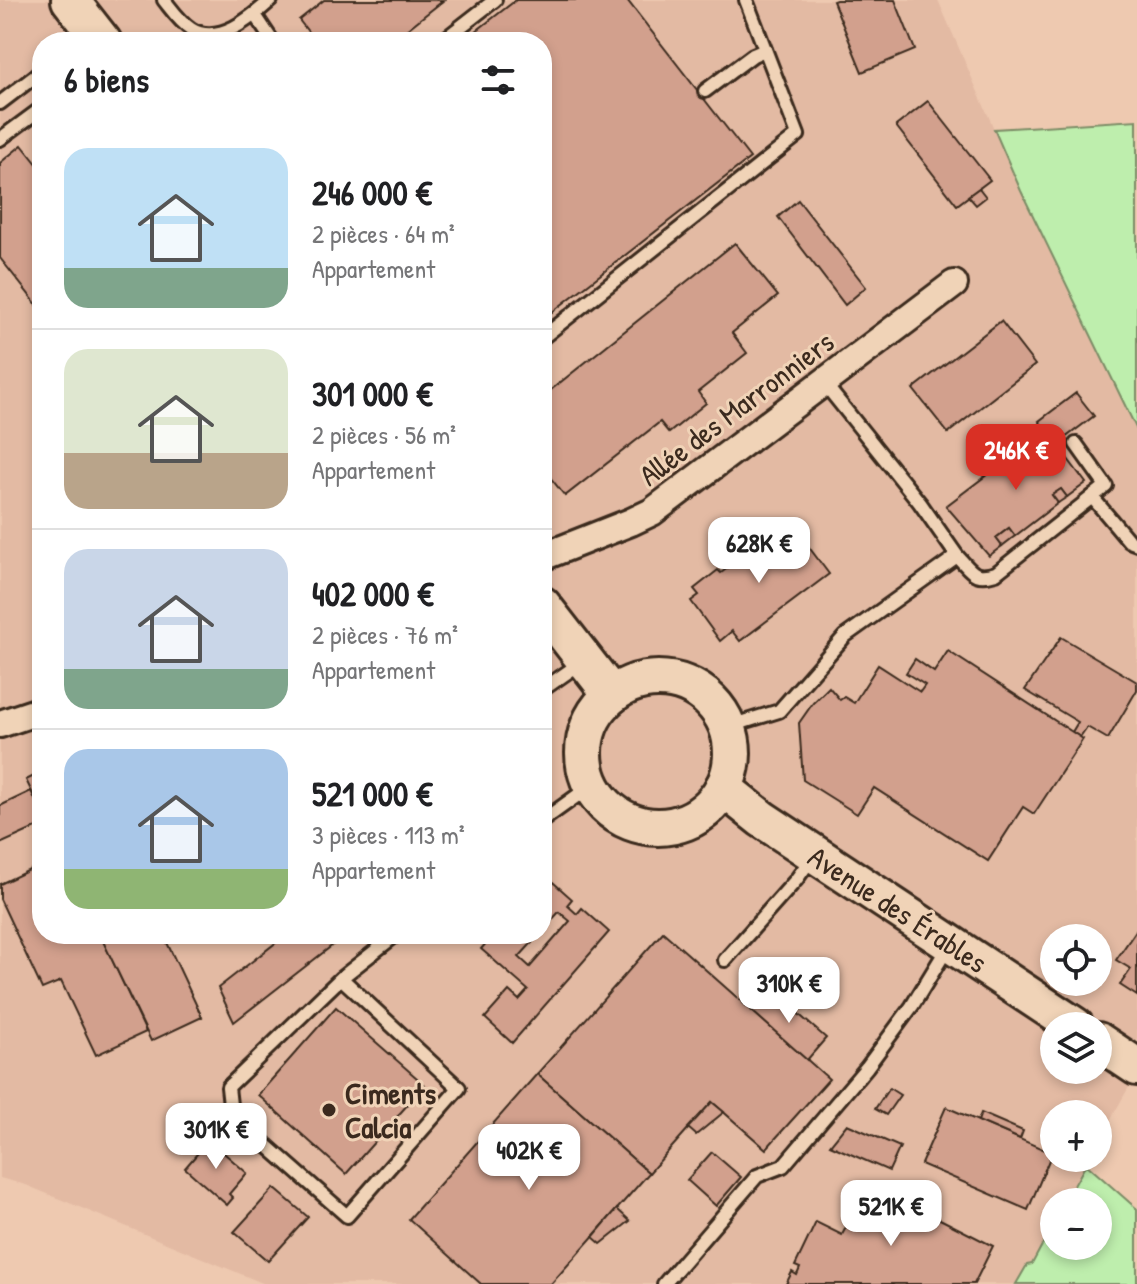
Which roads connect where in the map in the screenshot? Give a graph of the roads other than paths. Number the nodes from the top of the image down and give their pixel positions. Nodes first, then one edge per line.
1 (70, 0) edge
2 (164, 0) edge
3 (271, 0) edge
4 (495, 0) edge
5 (746, 0) edge
6 (255, 15) junction
7 (92, 32) edge
8 (197, 32) edge
9 (222, 32) edge
10 (266, 32) edge
11 (454, 32) edge
12 (765, 50) junction
13 (32, 79) edge
14 (705, 91) dead end
15 (0, 103) edge
16 (32, 115) edge
17 (0, 139) edge
18 (954, 284) dead end
19 (552, 330) edge
20 (824, 383) junction
21 (1076, 444) dead end
22 (1092, 497) junction
23 (1137, 544) edge
24 (552, 553) edge
25 (957, 556) junction
26 (552, 618) edge
27 (585, 660) junction
28 (552, 683) edge
29 (612, 695) junction
30 (32, 713) edge
31 (0, 724) edge
32 (727, 727) junction
33 (592, 785) junction
34 (723, 788) junction
35 (552, 814) edge
36 (814, 854) junction
37 (950, 943) junction
38 (384, 944) edge
39 (725, 960) dead end
40 (341, 978) junction
41 (1054, 1012) edge
42 (1112, 1050) edge
43 (1137, 1067) edge
44 (664, 1284) edge

1 - 7 street
2 - 8 lane
3 - 6 lane
4 - 11 lane
5 - 12 lane
6 - 9 lane
6 - 10 lane
12 - 14 lane
12 - 19 lane
13 - 15 lane
16 - 17 lane
18 - 20 street, Allée des Marronniers
20 - 24 street, Allée des Marronniers
20 - 25 lane
21 - 22 lane
22 - 23 lane
22 - 25 lane
25 - 32 lane
26 - 27 street
27 - 28 lane
27 - 29 street
29 - 32 street
29 - 33 street
30 - 31 street
32 - 34 street
33 - 34 street
33 - 35 lane
34 - 36 street, Avenue des Érables
36 - 37 street, Avenue des Érables
36 - 39 lane
37 - 41 street, Avenue des Érables
37 - 44 lane
38 - 40 lane
40 - 40 lane
42 - 43 street

